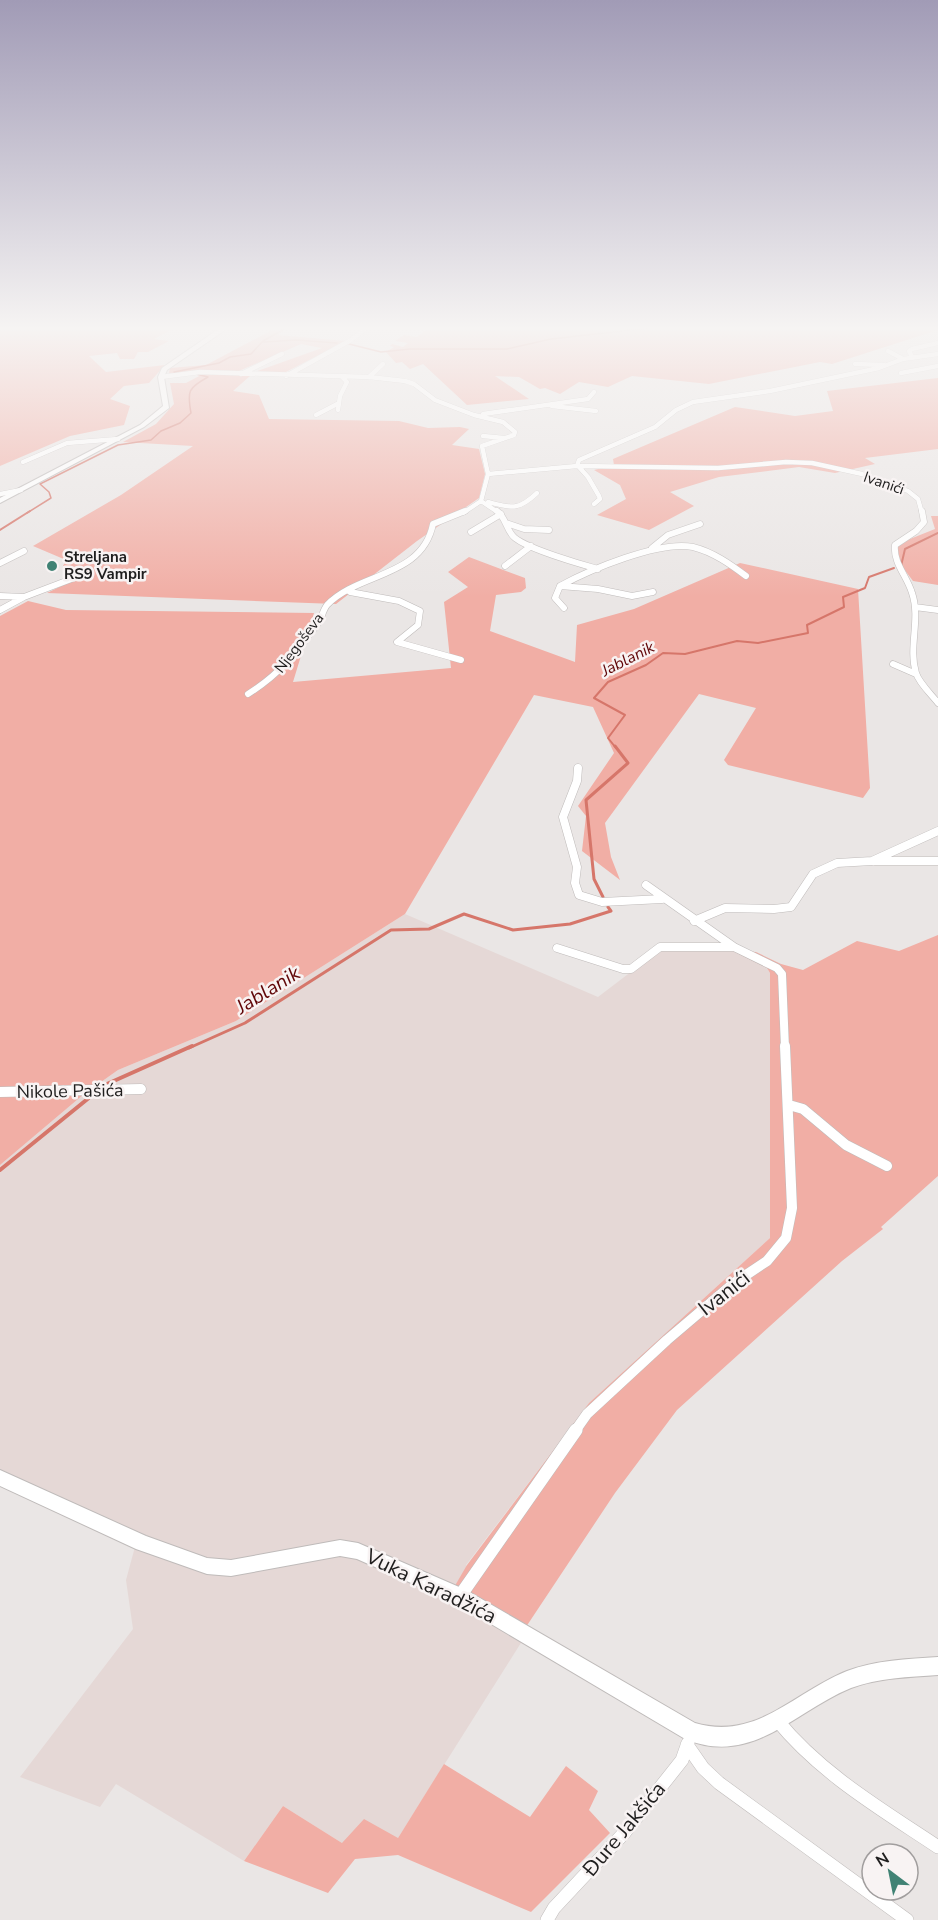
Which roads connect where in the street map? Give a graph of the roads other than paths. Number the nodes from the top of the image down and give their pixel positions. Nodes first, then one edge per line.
1 (153, 418) edge
2 (485, 418) edge
3 (667, 418) edge
4 (483, 436) dead end
5 (508, 438) junction
6 (118, 439) junction
7 (22, 462) dead end
8 (577, 466) junction
9 (488, 474) junction
10 (21, 490) junction
11 (537, 493) dead end
12 (0, 494) edge
13 (0, 501) edge
14 (481, 501) junction
15 (594, 504) dead end
16 (501, 514) junction
17 (506, 523) junction
18 (700, 524) dead end
19 (549, 530) dead end
20 (471, 532) dead end
21 (531, 546) junction
22 (24, 551) dead end
23 (649, 551) junction
24 (0, 563) edge
25 (505, 566) dead end
26 (602, 569) junction
27 (746, 576) dead end
28 (74, 578) dead end
29 (560, 586) junction
30 (350, 592) junction
31 (653, 592) dead end
32 (0, 596) edge
33 (24, 597) junction
34 (915, 607) junction
35 (564, 608) dead end
36 (0, 610) edge
37 (938, 610) edge
38 (461, 660) dead end
39 (893, 664) dead end
40 (916, 674) junction
41 (248, 694) dead end
42 (938, 703) edge
43 (578, 768) dead end
44 (938, 831) edge
45 (872, 861) junction
46 (938, 861) edge
47 (646, 885) dead end
48 (662, 899) junction
49 (694, 921) junction
50 (734, 947) junction
51 (557, 948) dead end
52 (141, 1089) dead end
53 (0, 1092) edge
54 (789, 1105) junction
55 (887, 1166) dead end
56 (0, 1478) edge
57 (460, 1596) junction
58 (938, 1666) edge
59 (777, 1720) junction
60 (690, 1739) junction
61 (938, 1847) edge
62 (547, 1920) edge
63 (907, 1920) edge

1 - 6 main road
2 - 5 street
3 - 8 street
4 - 5 street
5 - 9 street
6 - 7 street
6 - 10 main road
8 - 9 street
8 - 15 street
8 - 34 street, Ivanići
9 - 14 street
10 - 12 street
10 - 13 main road
11 - 14 street
14 - 16 street
14 - 30 street, Njegoševa
16 - 17 street
16 - 20 street
17 - 19 street
17 - 21 street
18 - 23 street
21 - 25 street
21 - 26 street
22 - 24 street
23 - 26 street
23 - 27 street
26 - 29 street
28 - 33 street
29 - 31 street
29 - 35 street
30 - 38 street
30 - 41 street, Njegoševa
32 - 33 street
33 - 36 street
34 - 37 street
34 - 40 street, Ivanići
39 - 40 street
40 - 42 street
43 - 48 street
44 - 45 street
45 - 46 street
45 - 49 street
47 - 48 street, Ivanići
48 - 49 street, Ivanići
49 - 50 street, Ivanići
50 - 51 street, Ivanići
50 - 54 street, Ivanići
52 - 53 street, Nikole Pašića
54 - 55 street
54 - 57 street, Ivanići
56 - 57 main road, Vuka Karadžića
57 - 60 main road, Vuka Karadžića
58 - 59 main road, Vuka Karadžića
59 - 60 main road, Vuka Karadžića
59 - 61 street
60 - 62 street, Đure Jakšića
60 - 63 street, Vuka Karadžića

